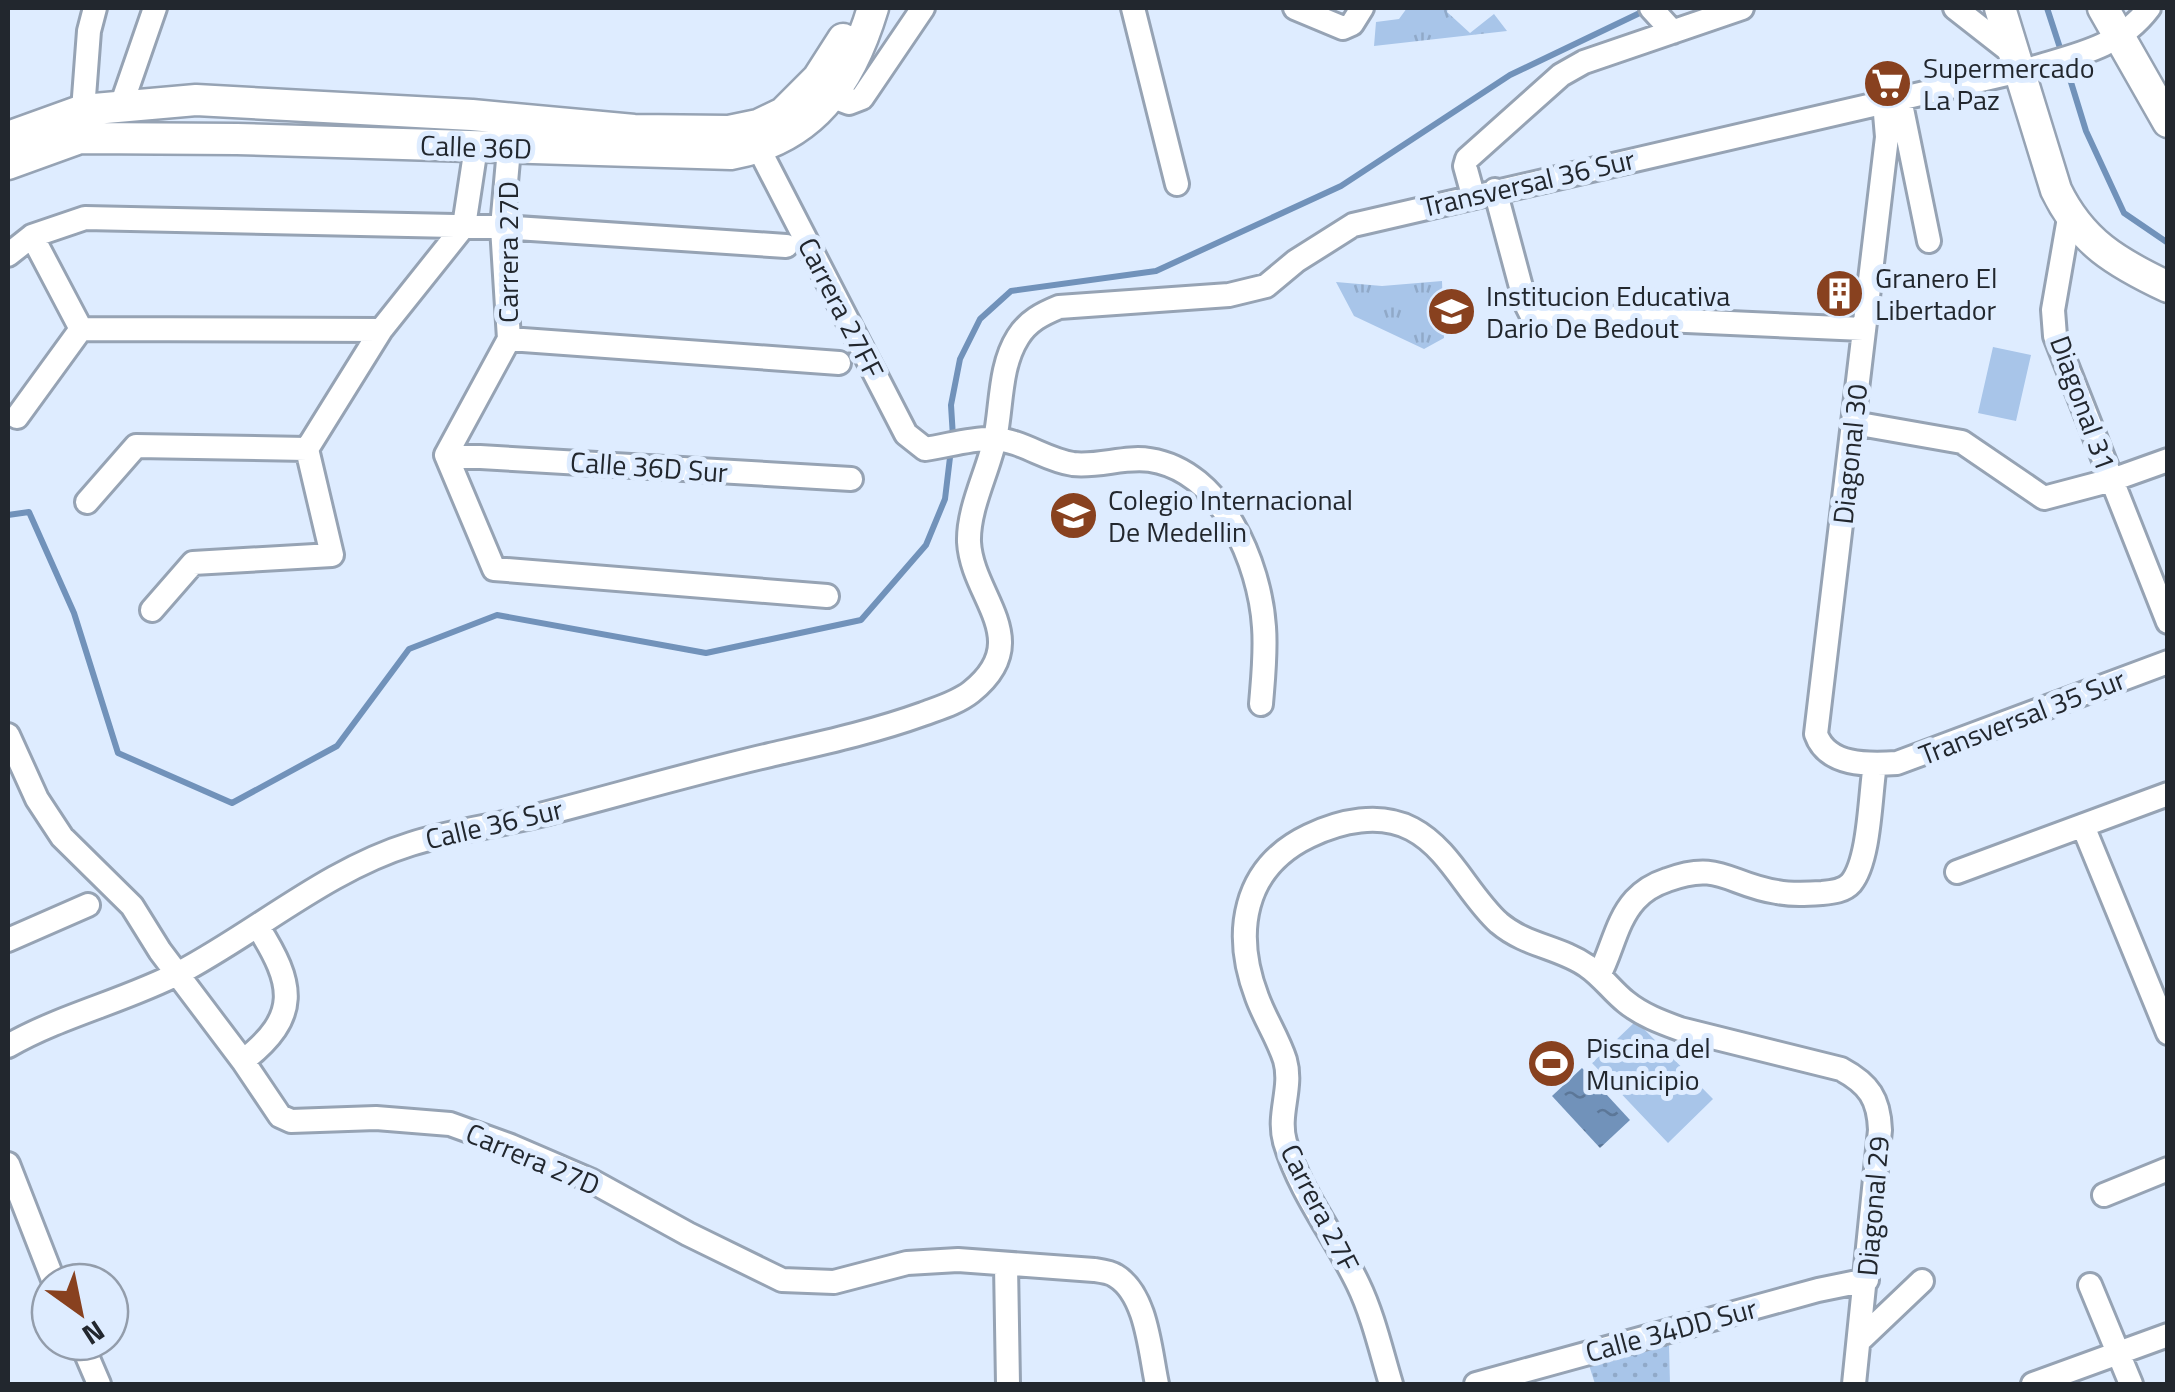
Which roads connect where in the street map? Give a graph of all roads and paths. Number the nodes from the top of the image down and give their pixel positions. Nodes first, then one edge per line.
1 (95, 8) edge
2 (155, 8) edge
3 (853, 8) edge
4 (873, 8) edge
5 (923, 8) edge
6 (1133, 8) edge
7 (1295, 8) edge
8 (1362, 8) edge
9 (1742, 8) edge
10 (1955, 8) edge
11 (2000, 8) edge
12 (2103, 8) edge
13 (2148, 8) edge
14 (1653, 10) edge
15 (1673, 32) junction
16 (2107, 44) junction
17 (2017, 63) junction
18 (833, 97) junction
19 (1892, 100) junction
20 (120, 106) junction
21 (83, 110) junction
22 (2168, 122) edge
23 (1896, 134) junction
24 (8, 137) edge
25 (470, 147) junction
26 (509, 148) junction
27 (760, 149) junction
28 (8, 164) edge
29 (1177, 184) dead end
30 (1484, 193) junction
31 (2069, 218) junction
32 (464, 226) junction
33 (502, 227) junction
34 (32, 236) junction
35 (1929, 241) dead end
36 (786, 246) dead end
37 (8, 255) edge
38 (2168, 287) edge
39 (81, 329) junction
40 (1863, 329) junction
41 (380, 330) junction
42 (509, 339) junction
43 (839, 363) dead end
44 (17, 418) dead end
45 (1854, 422) junction
46 (988, 439) junction
47 (307, 449) junction
48 (446, 455) junction
49 (2168, 460) edge
50 (851, 480) dead end
51 (2112, 480) junction
52 (87, 502) dead end
53 (827, 596) dead end
54 (152, 610) dead end
55 (2168, 622) edge
56 (2168, 662) edge
57 (1261, 704) dead end
58 (8, 734) edge
59 (1874, 764) junction
60 (2168, 794) edge
61 (2083, 826) junction
62 (1957, 872) dead end
63 (88, 905) dead end
64 (1244, 915) joint
65 (258, 927) junction
66 (10, 934) edge
67 (178, 973) junction
68 (1599, 975) junction
69 (2165, 1017) edge
70 (8, 1046) edge
71 (243, 1061) junction
72 (8, 1164) edge
73 (2168, 1169) edge
74 (2104, 1194) dead end
75 (46, 1262) edge
76 (1006, 1265) junction
77 (1867, 1280) junction
78 (1922, 1281) dead end
79 (2090, 1285) dead end
80 (2168, 1334) edge
81 (1860, 1340) junction
82 (2117, 1355) junction
83 (1516, 1379) edge
84 (1008, 1384) edge
85 (1158, 1384) edge
86 (1391, 1384) edge
87 (1476, 1384) edge
88 (1854, 1384) edge
89 (2033, 1384) edge
90 (2130, 1384) edge

1 - 21 street
2 - 20 street
3 - 20 main road, Calle 36D
4 - 18 main road, Calle 36D
5 - 18 street
6 - 29 street
7 - 8 street
9 - 15 street
10 - 17 street
11 - 17 main road
12 - 16 main road
13 - 16 street, Transversal 36 Sur
14 - 15 street
15 - 30 street
16 - 17 street, Transversal 36 Sur
16 - 22 main road
17 - 19 street, Transversal 36 Sur
17 - 31 main road
18 - 27 main road, Calle 36D
19 - 23 street, Diagonal 30
19 - 30 street, Transversal 36 Sur
20 - 21 main road, Calle 36D
21 - 24 main road, Calle 36D
23 - 35 street
23 - 40 street, Diagonal 30
25 - 26 main road, Calle 36D
25 - 28 main road, Calle 36D
25 - 32 street
26 - 27 main road, Calle 36D
26 - 33 street, Carrera 27D
27 - 46 street, Carrera 27FF
30 - 40 street
30 - 46 street, Transversal 36 Sur
31 - 38 main road
31 - 51 street, Diagonal 31
32 - 33 street
32 - 34 street
32 - 41 street
33 - 36 street
33 - 42 street, Carrera 27D
34 - 37 street
34 - 39 street
39 - 41 street
39 - 44 street
40 - 45 street, Diagonal 30
41 - 47 street
42 - 43 street
42 - 48 street, Carrera 27D
45 - 51 street
45 - 59 street, Diagonal 30
46 - 57 street
46 - 65 street, Calle 36 Sur
47 - 52 street
47 - 54 street
48 - 50 street, Calle 36D Sur
48 - 53 street
49 - 51 street
51 - 55 street, Diagonal 31
56 - 59 street, Transversal 35 Sur
58 - 67 street, Carrera 27D
59 - 68 street
60 - 61 street
61 - 62 street
61 - 69 street
63 - 66 street
64 - 68 street, Diagonal 29
64 - 86 street, Carrera 27F
65 - 67 street, Calle 36 Sur
65 - 71 street
67 - 70 street, Calle 36 Sur
67 - 71 street, Carrera 27D
68 - 77 street, Diagonal 29
71 - 76 street, Carrera 27D
72 - 75 street
73 - 74 street
76 - 84 street
76 - 85 street, Carrera 27D
77 - 81 street, Diagonal 29
77 - 83 street, Calle 34DD Sur
78 - 81 street
79 - 82 street
80 - 82 street
81 - 88 street, Diagonal 29
82 - 89 street
82 - 90 street
83 - 87 street, Calle 34DD Sur

